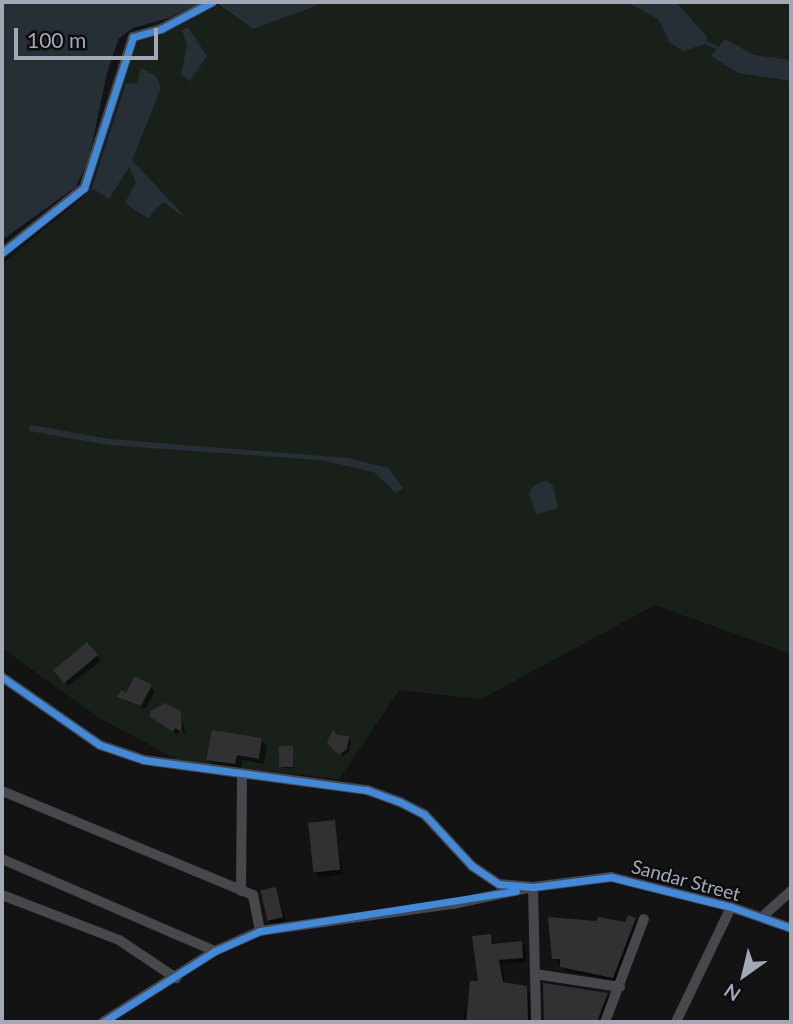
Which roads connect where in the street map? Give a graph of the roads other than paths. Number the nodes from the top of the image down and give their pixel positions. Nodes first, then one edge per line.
1 (212, 2) edge
2 (2, 253) edge
3 (2, 677) edge
4 (242, 776) junction
5 (2, 792) edge
6 (2, 859) edge
7 (533, 887) junction
8 (241, 891) junction
9 (791, 891) edge
10 (2, 895) edge
11 (731, 907) junction
12 (762, 917) junction
13 (644, 919) dead end
14 (791, 928) edge
15 (260, 931) junction
16 (215, 951) junction
17 (535, 974) junction
18 (176, 978) junction
19 (620, 987) junction
20 (103, 1022) edge
21 (536, 1022) edge
22 (605, 1022) edge
23 (676, 1022) edge

1 - 2 street
3 - 4 street, Sandar Street
4 - 7 street, Sandar Street
4 - 8 street
5 - 8 street
6 - 16 street
7 - 11 street, Sandar Street
7 - 15 street
7 - 17 street
8 - 15 street
9 - 12 street
10 - 18 street
11 - 12 street, Sandar Street
11 - 23 street
12 - 14 street, Sandar Street
13 - 19 street
15 - 16 street
16 - 18 street
17 - 19 street
17 - 21 street
18 - 20 street
19 - 22 street

